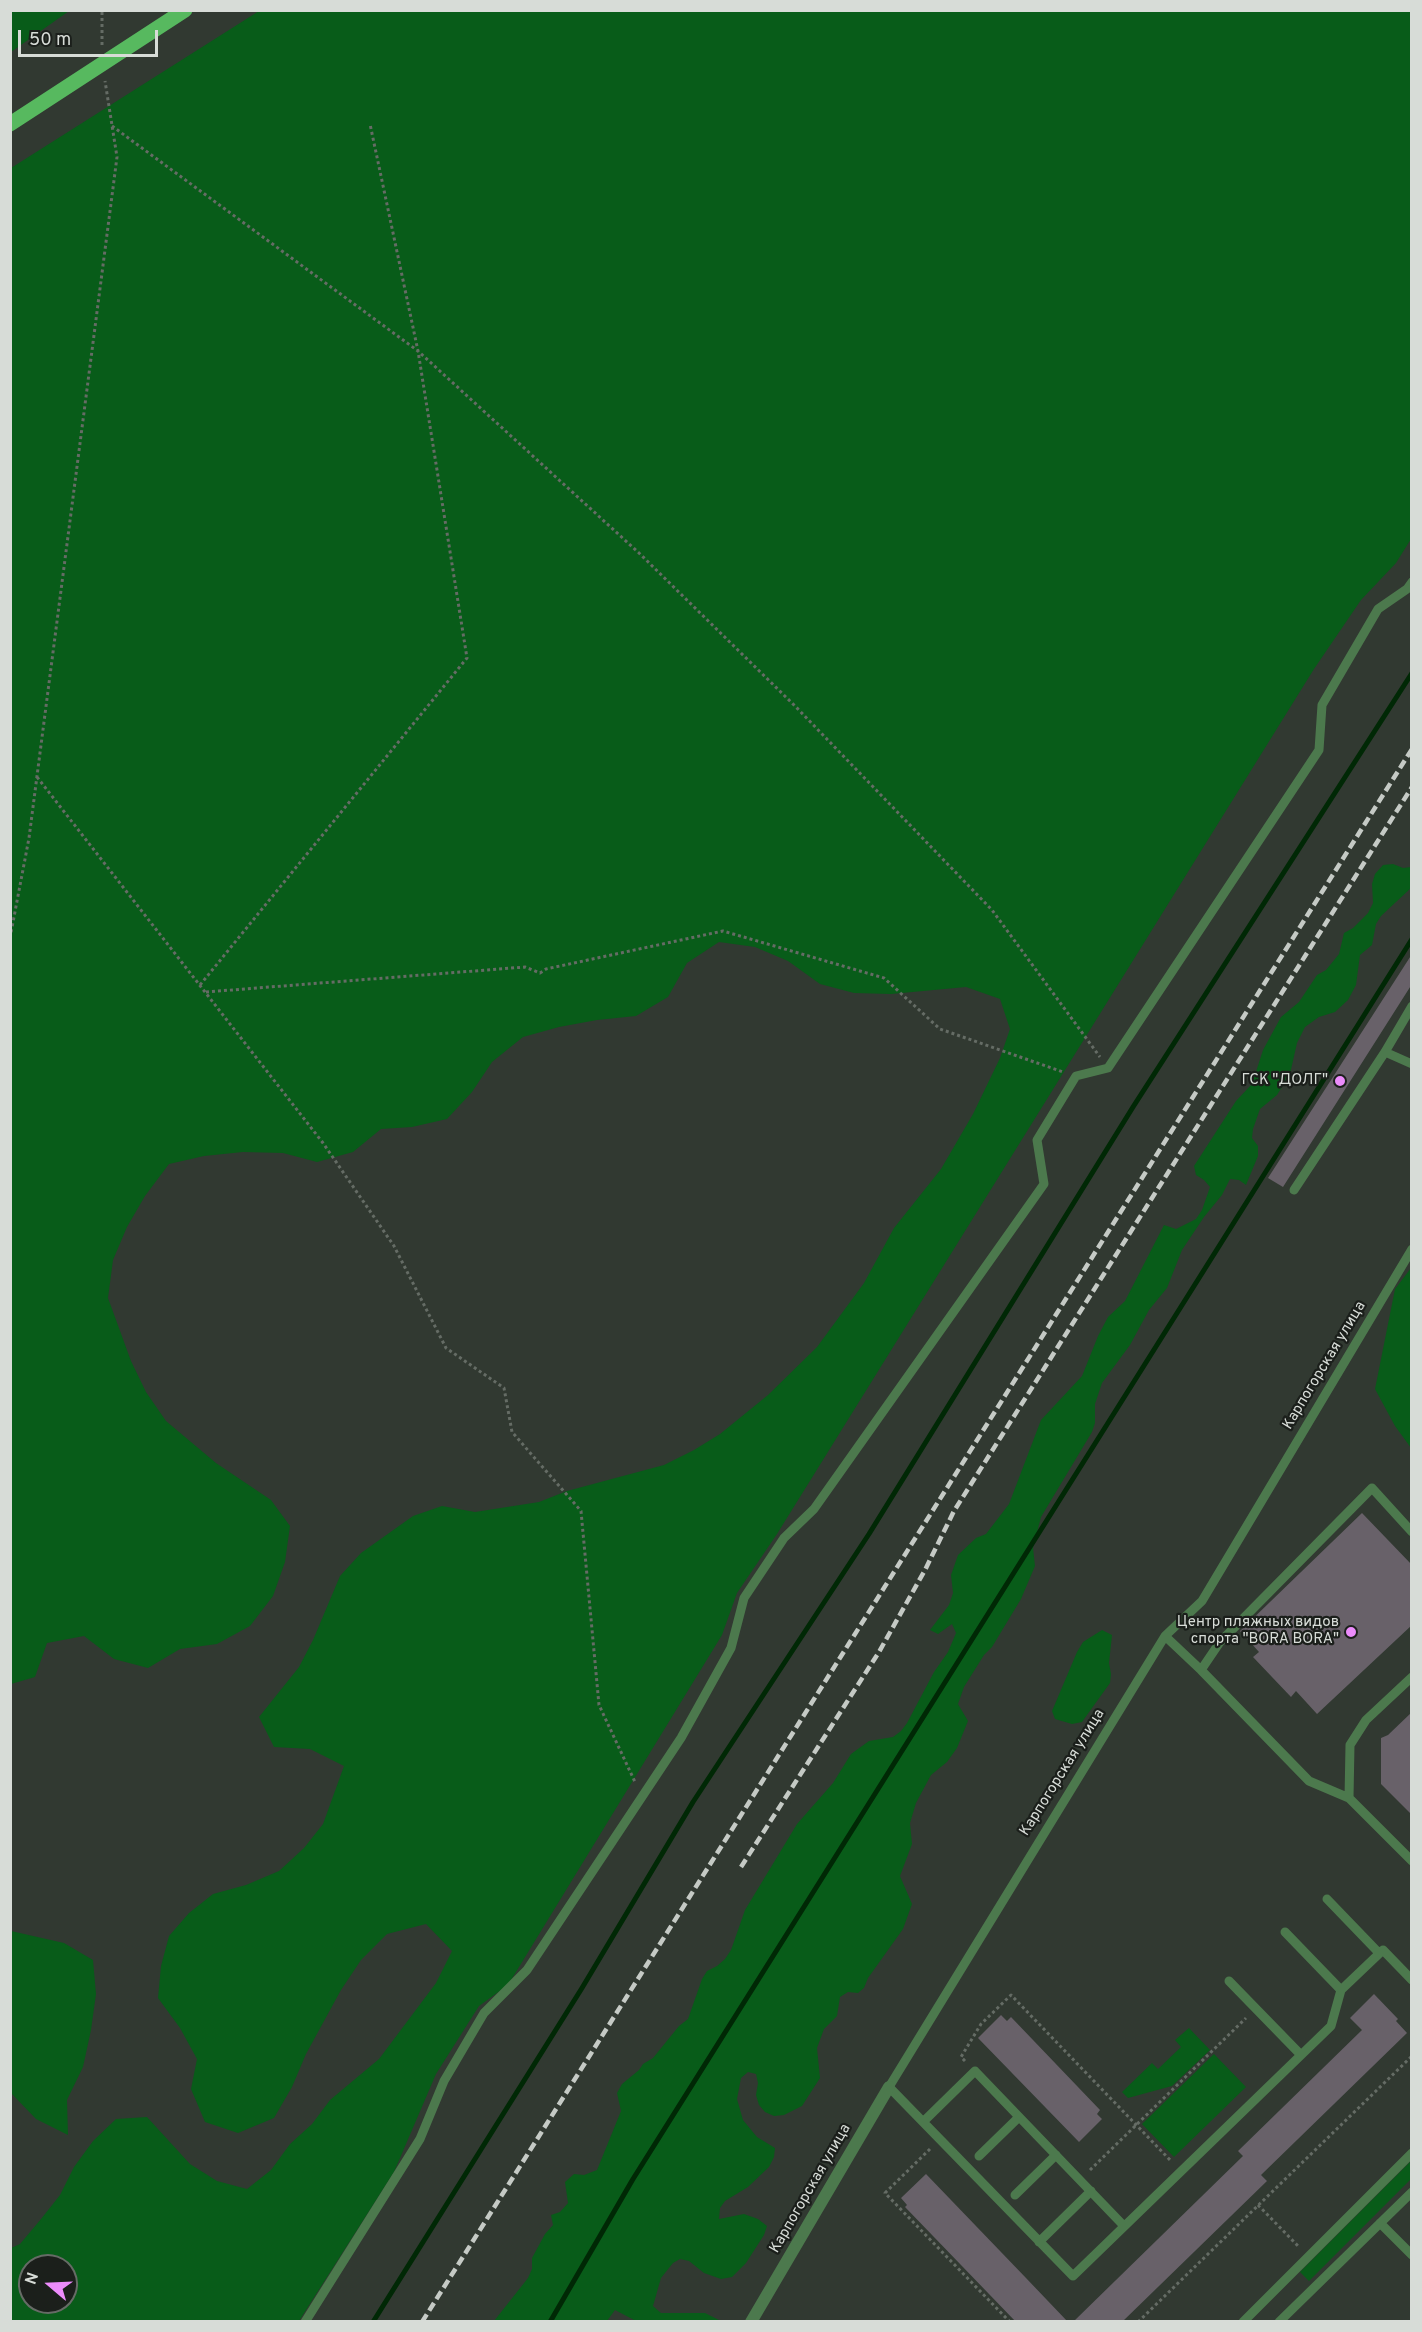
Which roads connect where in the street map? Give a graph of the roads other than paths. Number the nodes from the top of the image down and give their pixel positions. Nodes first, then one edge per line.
1 (185, 10) edge
2 (10, 124) edge
3 (1412, 582) edge
4 (1412, 1006) edge
5 (1385, 1052) junction
6 (1412, 1064) edge
7 (1294, 1190) dead end
8 (1412, 1249) edge
9 (1412, 1532) edge
10 (1165, 1636) junction
11 (1201, 1670) junction
12 (1412, 1677) edge
13 (1349, 1798) junction
14 (1412, 1861) edge
15 (1327, 1899) dead end
16 (1285, 1932) dead end
17 (1379, 1953) junction
18 (1412, 1980) edge
19 (1229, 1981) dead end
20 (1341, 1990) junction
21 (1301, 2055) junction
22 (889, 2086) junction
23 (1019, 2117) junction
24 (923, 2122) junction
25 (1412, 2153) edge
26 (1056, 2155) junction
27 (979, 2156) dead end
28 (1091, 2191) junction
29 (1412, 2192) edge
30 (1015, 2195) dead end
31 (1380, 2223) junction
32 (1124, 2226) junction
33 (1039, 2242) junction
34 (1412, 2255) edge
35 (305, 2322) edge
36 (751, 2322) edge
37 (1244, 2322) edge
38 (1279, 2322) edge

1 - 2 main road
3 - 35 lane
4 - 5 lane
5 - 6 lane
5 - 7 lane
8 - 10 lane, Карпогорская улица
9 - 11 lane
10 - 11 lane
10 - 22 lane, Карпогорская улица
11 - 13 lane
12 - 13 lane
13 - 14 lane
15 - 17 lane
16 - 20 lane
17 - 18 lane
17 - 20 lane
19 - 21 lane
20 - 21 lane
21 - 32 lane
22 - 24 lane
22 - 36 street, Карпогорская улица
23 - 24 lane
23 - 26 lane
23 - 27 lane
24 - 33 lane
25 - 37 lane
26 - 28 lane
26 - 30 lane
28 - 32 lane
28 - 33 lane
29 - 31 lane
31 - 34 lane
31 - 38 lane
32 - 33 lane

